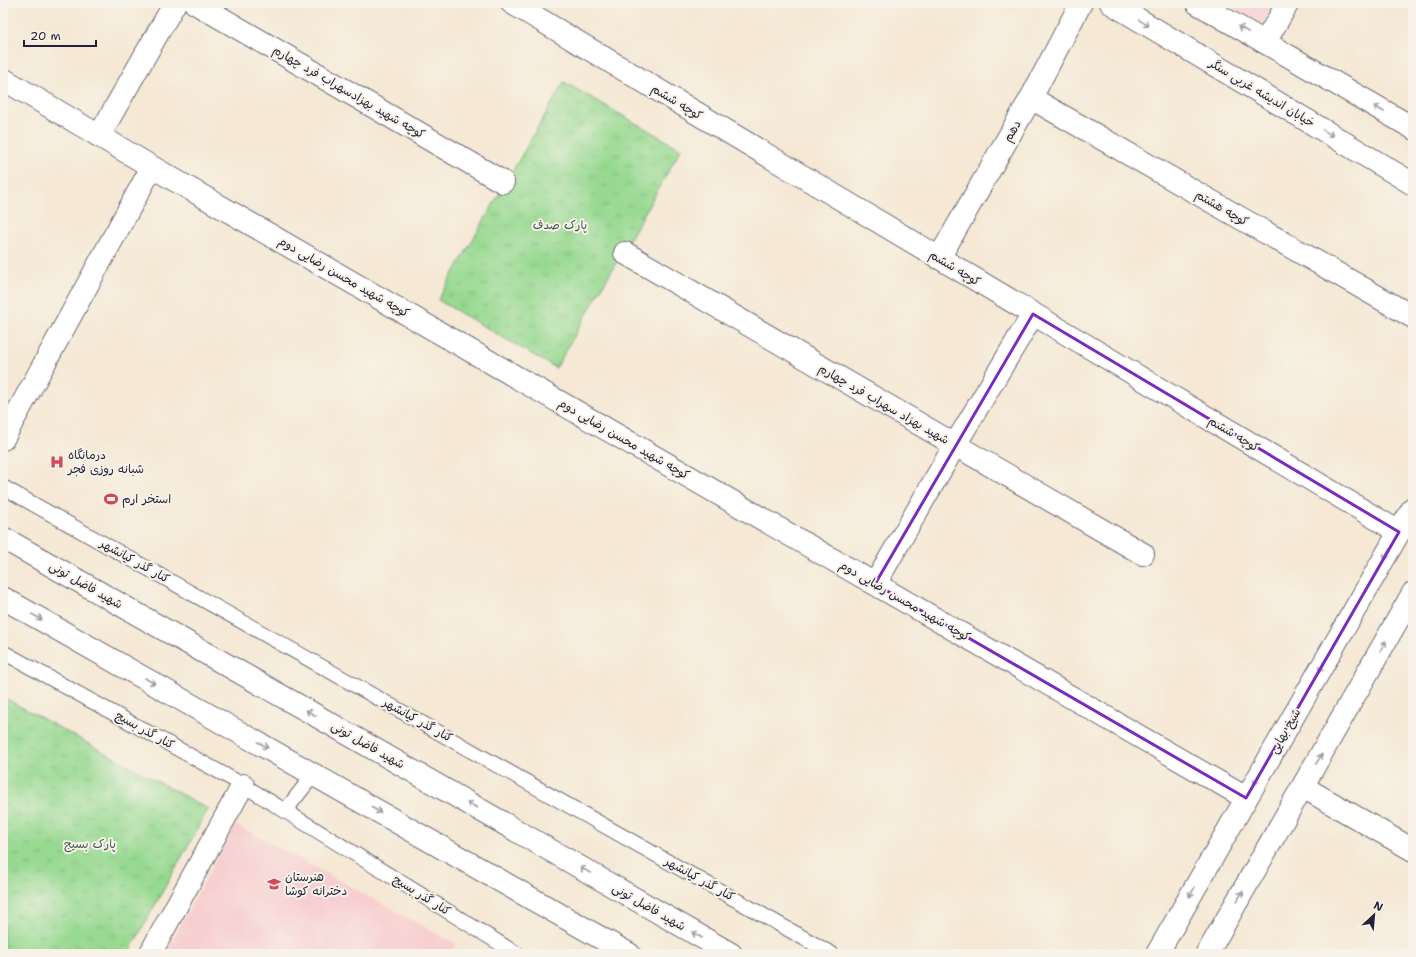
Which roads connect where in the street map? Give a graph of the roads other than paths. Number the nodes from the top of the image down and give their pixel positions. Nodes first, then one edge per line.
1 (175, 3) edge
2 (195, 3) edge
3 (512, 3) edge
4 (1081, 3) edge
5 (1111, 3) edge
6 (1197, 3) edge
7 (1288, 3) edge
8 (1265, 42) junction
9 (3, 78) edge
10 (1031, 98) junction
11 (1413, 128) edge
12 (99, 136) junction
13 (152, 167) junction
14 (502, 182) dead end
15 (1413, 184) edge
16 (625, 253) dead end
17 (939, 258) junction
18 (1032, 314) junction
19 (1413, 317) edge
20 (3, 438) edge
21 (955, 445) junction
22 (3, 486) edge
23 (1413, 508) edge
24 (1399, 532) junction
25 (3, 538) edge
26 (1144, 554) dead end
27 (875, 584) junction
28 (1413, 593) edge
29 (3, 598) edge
30 (3, 652) edge
31 (314, 774) junction
32 (243, 785) junction
33 (1303, 787) junction
34 (1246, 798) junction
35 (285, 811) junction
36 (1413, 850) edge
37 (150, 954) edge
38 (517, 954) edge
39 (629, 954) edge
40 (731, 954) edge
41 (832, 954) edge
42 (1157, 954) edge
43 (1207, 954) edge

1 - 12 street
2 - 14 street, کوچه شهید بهزادسهراب فرد چهارم
3 - 17 street, کوچه ششم
4 - 10 street, دهم
5 -> 15 street, خیابان اندیشه غربی سنگر
8 -> 6 street
7 - 8 street
11 -> 8 street
9 - 12 street, کوچه شهید محسن رضایی دوم
10 - 17 street, دهم
10 - 19 street, کوچه هشتم
12 - 13 street, کوچه شهید محسن رضایی دوم
13 - 20 street
13 - 27 street, کوچه شهید محسن رضایی دوم
16 - 21 street, شهید بهزاد سهراب فرد چهارم
17 - 18 street, کوچه ششم
18 - 21 street
18 - 24 street, کوچه ششم
21 - 26 street, شهید بهزاد سهراب فرد چهارم
21 - 27 street
22 - 41 lane, کنار گذر کیانشهر
23 - 24 street, شیخ بهایی
24 -> 34 street, شیخ بهایی
40 -> 25 street, شهید فاضل تونی
27 - 34 street, کوچه شهید محسن رضایی دوم
33 -> 28 street
29 -> 31 street
30 - 32 lane, کنار گذر بسیج
31 - 35 lane
31 -> 39 street
32 - 35 lane, کنار گذر بسیج
32 - 37 street
33 - 36 street
43 -> 33 street
34 -> 42 street, شیخ بهایی
35 - 38 lane, کنار گذر بسیج

